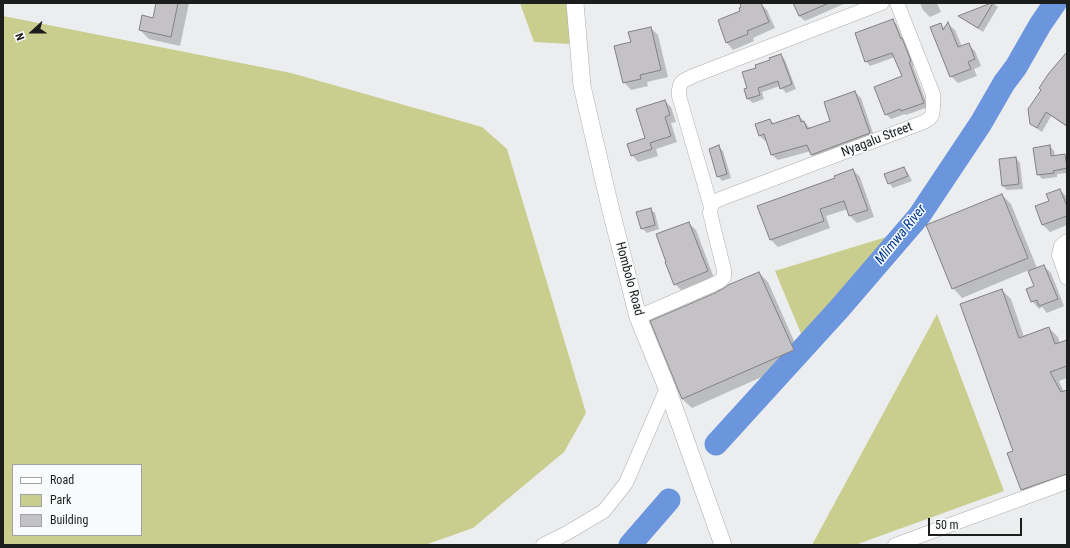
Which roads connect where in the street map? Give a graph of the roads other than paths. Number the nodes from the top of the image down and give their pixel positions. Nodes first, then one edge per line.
1 (575, 3) edge
2 (882, 3) edge
3 (897, 3) edge
4 (711, 207) junction
5 (1067, 240) edge
6 (1067, 278) edge
7 (638, 318) junction
8 (667, 388) junction
9 (1067, 482) edge
10 (543, 545) edge
11 (723, 545) edge
12 (895, 545) edge

1 - 7 street, Hombolo Road
2 - 4 street
3 - 4 street, Nyagalu Street
4 - 7 street
5 - 6 street
7 - 8 street, Hombolo Road
8 - 10 street
8 - 11 street, Hombolo Road
9 - 12 street

